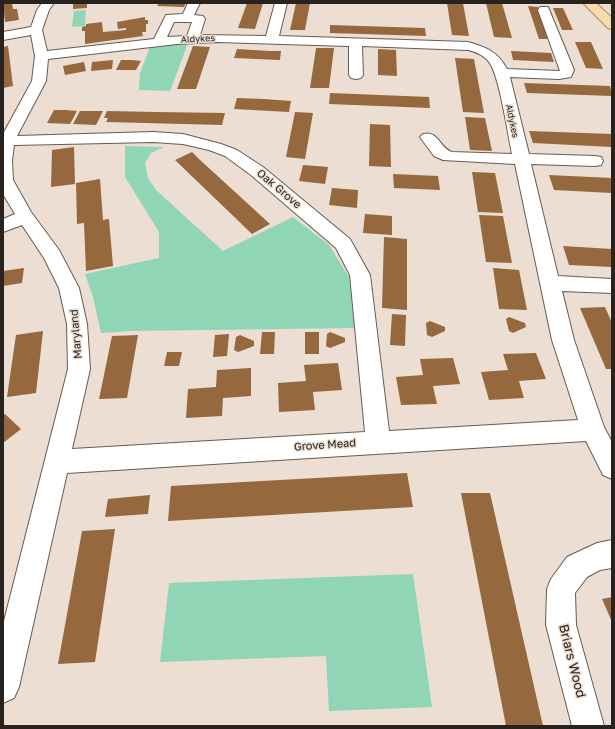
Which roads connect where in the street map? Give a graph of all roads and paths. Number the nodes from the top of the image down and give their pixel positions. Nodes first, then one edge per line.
1 (48, 3) edge
2 (194, 3) edge
3 (281, 3) edge
4 (589, 3) edge
5 (544, 10) dead end
6 (612, 13) edge
7 (187, 18) junction
8 (612, 18) edge
9 (612, 25) edge
10 (36, 30) junction
11 (3, 36) edge
12 (272, 39) junction
13 (192, 40) junction
14 (355, 42) junction
15 (158, 43) junction
16 (42, 56) junction
17 (502, 73) junction
18 (356, 75) dead end
19 (428, 137) dead end
20 (7, 141) junction
21 (521, 160) junction
22 (595, 161) dead end
23 (25, 216) junction
24 (3, 226) edge
25 (551, 283) junction
26 (612, 286) edge
27 (593, 430) junction
28 (378, 442) junction
29 (57, 462) junction
30 (612, 466) edge
31 (612, 554) edge
32 (3, 687) edge
33 (588, 726) edge

1 - 10 street
2 - 7 street
3 - 12 street
4 - 9 main road
5 - 17 street
6 - 8 main road
7 - 13 street
7 - 15 street
10 - 11 street
10 - 16 street, Maryland
12 - 13 street, Aldykes
12 - 14 street, Aldykes
13 - 15 street, Aldykes
14 - 17 street, Aldykes
14 - 18 street
15 - 16 street, Aldykes
16 - 20 street, Maryland
17 - 21 street, Aldykes
19 - 21 street
20 - 23 street, Maryland
20 - 28 street, Oak Grove
21 - 22 street
21 - 25 street, Aldykes
23 - 24 street
23 - 29 street, Maryland
25 - 26 street
25 - 27 street, Aldykes
27 - 28 street, Grove Mead
27 - 30 street, Aldykes
28 - 29 street, Grove Mead
29 - 32 street, Maryland
31 - 33 street, Briars Wood

